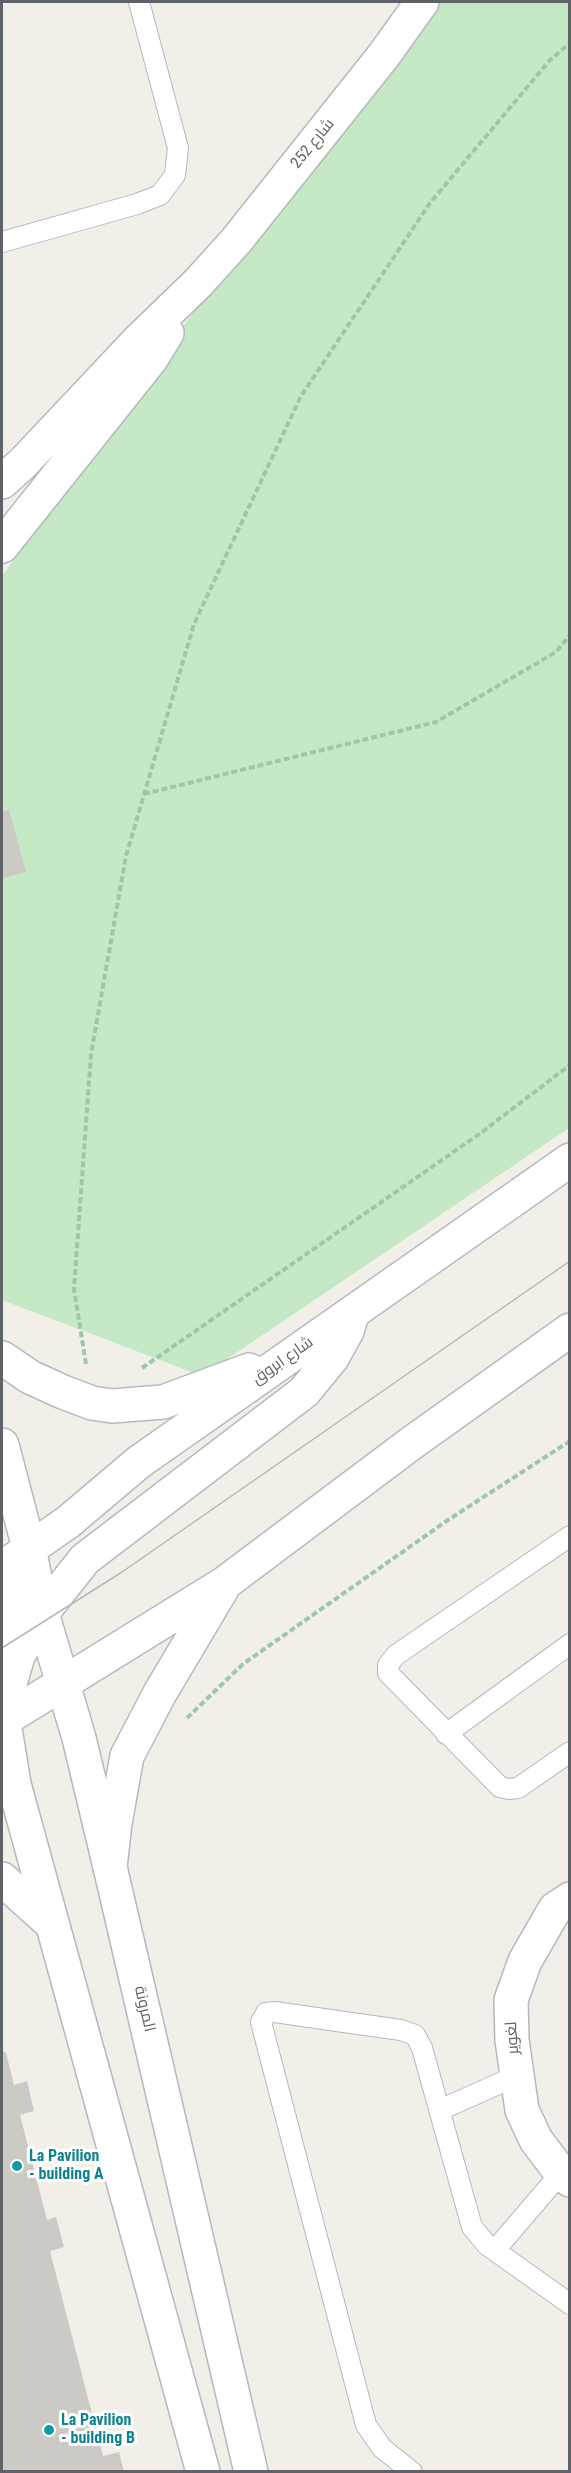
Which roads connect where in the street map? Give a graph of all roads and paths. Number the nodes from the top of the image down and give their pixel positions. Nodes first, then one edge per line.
1 (139, 2) edge
2 (422, 2) edge
3 (570, 43) edge
4 (2, 242) edge
5 (198, 283) junction
6 (2, 482) edge
7 (2, 546) edge
8 (570, 635) edge
9 (144, 794) junction
10 (570, 1065) edge
11 (570, 1160) edge
12 (352, 1312) junction
13 (570, 1330) edge
14 (2, 1358) edge
15 (283, 1361) junction
16 (140, 1369) dead end
17 (92, 1403) junction
18 (570, 1441) edge
19 (2, 1445) edge
20 (570, 1536) edge
21 (28, 1548) junction
22 (2, 1568) edge
23 (225, 1583) junction
24 (42, 1612) junction
25 (2, 1639) edge
26 (570, 1644) edge
27 (63, 1681) junction
28 (3, 1716) edge
29 (147, 1718) junction
30 (446, 1734) junction
31 (570, 1752) edge
32 (110, 1867) junction
33 (2, 1879) edge
34 (570, 1899) edge
35 (52, 1924) junction
36 (516, 2076) junction
37 (440, 2110) junction
38 (565, 2176) edge
39 (495, 2250) junction
40 (570, 2304) edge
41 (203, 2472) edge
42 (251, 2472) edge
43 (412, 2472) edge

1 - 4 lane
2 - 5 street, شارع 252
3 - 9 path
5 - 6 street, شارع 252
5 - 7 street, شارع 252
8 - 9 path
9 - 17 path
10 - 16 path
11 - 12 street, شارع ابروق
12 - 15 street, شارع ابروق
12 - 24 street
13 - 23 street
14 - 17 street
15 - 17 street
15 - 21 street, شارع ابروق
18 - 29 path
19 - 21 street, المرونة
20 - 30 lane
21 - 22 street, شارع ابروق
21 - 24 street, المرونة
21 - 25 street
23 - 27 street
23 - 29 street
24 - 27 street, المرونة
24 - 28 street
26 - 30 lane
27 - 28 street
27 - 32 street, المرونة
28 - 35 street
29 - 32 street
30 - 31 lane
32 - 42 street, المرونة
33 - 35 street
34 - 36 street, لغوير
35 - 41 street
36 - 37 lane
36 - 38 street, لغوير
37 - 39 lane
37 - 43 lane
38 - 39 lane
39 - 40 lane

